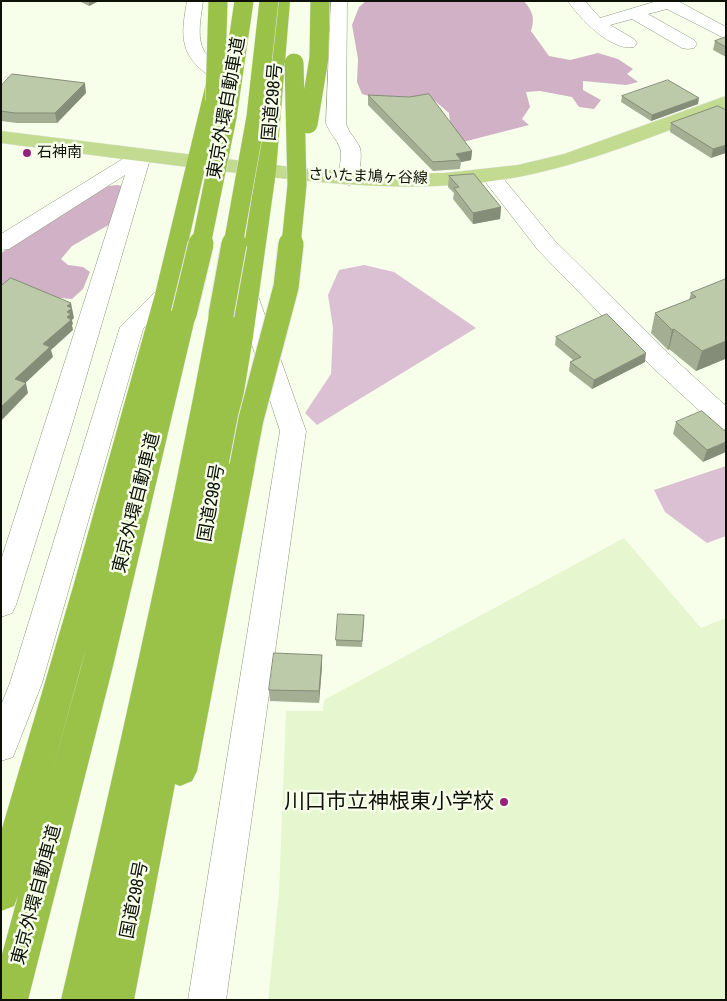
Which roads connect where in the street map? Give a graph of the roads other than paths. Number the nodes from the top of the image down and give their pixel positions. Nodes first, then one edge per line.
1 (195, 1) edge
2 (244, 1) edge
3 (269, 1) edge
4 (282, 1) edge
5 (296, 1) edge
6 (320, 1) edge
7 (339, 1) edge
8 (576, 1) edge
9 (667, 2) edge
10 (224, 6) edge
11 (634, 13) junction
12 (596, 24) junction
13 (726, 34) edge
14 (628, 43) dead end
15 (688, 44) dead end
16 (218, 75) junction
17 (726, 102) edge
18 (1, 137) edge
19 (140, 156) junction
20 (197, 163) junction
21 (266, 171) junction
22 (490, 175) junction
23 (349, 179) junction
24 (297, 185) junction
25 (207, 220) junction
26 (1, 244) edge
27 (166, 294) junction
28 (247, 296) junction
29 (726, 421) edge
30 (1, 605) edge
31 (1, 747) edge
32 (1, 894) edge
33 (10, 1000) edge
34 (80, 1000) edge
35 (115, 1000) edge
36 (130, 1000) edge
37 (207, 1000) edge

1 - 16 street
2 - 25 highway, 東京外環自動車道, bridge
3 - 34 highway, 東京外環自動車道, bridge
4 - 21 highway, 国道298号
5 - 24 highway, bridge
6 - 24 highway, bridge
7 - 23 street
8 - 12 street
9 - 11 street
9 - 13 street
10 - 16 highway
10 - 25 highway, bridge
11 - 12 street
11 - 15 street
12 - 14 street
16 - 20 highway
17 - 22 main road, さいたま鳩ヶ谷線
18 - 19 main road, さいたま鳩ヶ谷線
19 - 20 main road, さいたま鳩ヶ谷線
19 - 26 street
19 - 30 street
20 - 21 main road, さいたま鳩ヶ谷線
20 - 27 highway
21 - 23 main road, さいたま鳩ヶ谷線
21 - 28 highway, 国道298号
22 - 23 main road, さいたま鳩ヶ谷線
22 - 29 street
24 - 36 highway, bridge
25 - 33 highway, 東京外環自動車道, bridge
27 - 31 street
27 - 32 highway
28 - 35 highway, 国道298号
28 - 37 street

